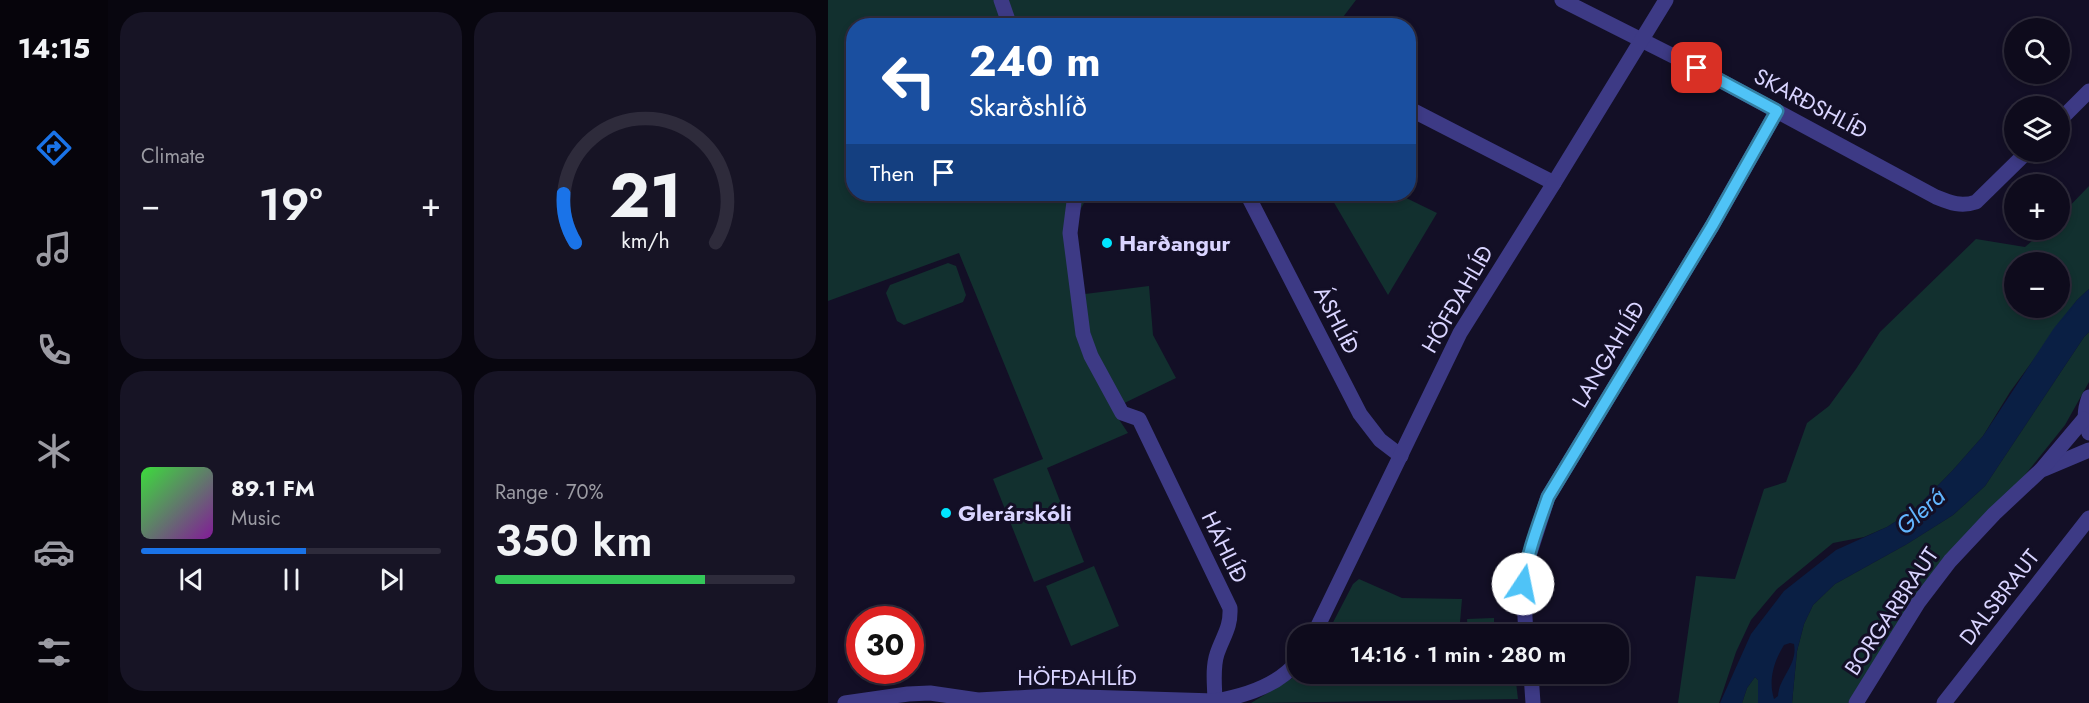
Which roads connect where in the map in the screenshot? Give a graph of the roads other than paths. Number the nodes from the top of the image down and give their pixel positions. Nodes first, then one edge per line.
1 (1000, 0) edge
2 (1562, 0) edge
3 (1666, 0) edge
4 (1007, 18) edge
5 (1642, 40) junction
6 (2089, 91) edge
7 (2070, 110) edge
8 (1777, 111) junction
9 (1416, 112) edge
10 (2017, 162) edge
11 (1554, 183) junction
12 (1074, 201) edge
13 (1251, 201) edge
14 (2089, 398) edge
15 (2086, 426) edge
16 (2089, 450) edge
17 (1401, 456) junction
18 (2041, 470) junction
19 (2089, 518) edge
20 (1319, 624) edge
21 (1525, 624) edge
22 (1287, 673) edge
23 (1532, 684) edge
24 (1215, 702) edge
25 (845, 703) edge
26 (1533, 703) edge
27 (1856, 703) edge
28 (1944, 703) edge

1 - 4 street
2 - 5 street, SKARÐSHLÍÐ
3 - 5 street, HÖFÐAHLÍÐ
5 - 8 street, SKARÐSHLÍÐ
5 - 11 street, HÖFÐAHLÍÐ
6 - 7 street
8 - 10 street, SKARÐSHLÍÐ
8 - 21 street, LANGAHLÍÐ
9 - 11 street
11 - 17 street, HÖFÐAHLÍÐ
12 - 24 street, HÁHLÍÐ
13 - 17 street, ÁSHLÍÐ
14 - 15 street, BORGARBRAUT
15 - 18 street, BORGARBRAUT
16 - 18 street, BORGARBRAUT
17 - 20 street, HÖFÐAHLÍÐ
18 - 27 street, BORGARBRAUT
19 - 28 street, DALSBRAUT
22 - 24 street, HÖFÐAHLÍÐ
23 - 26 street
24 - 25 street, HÖFÐAHLÍÐ

